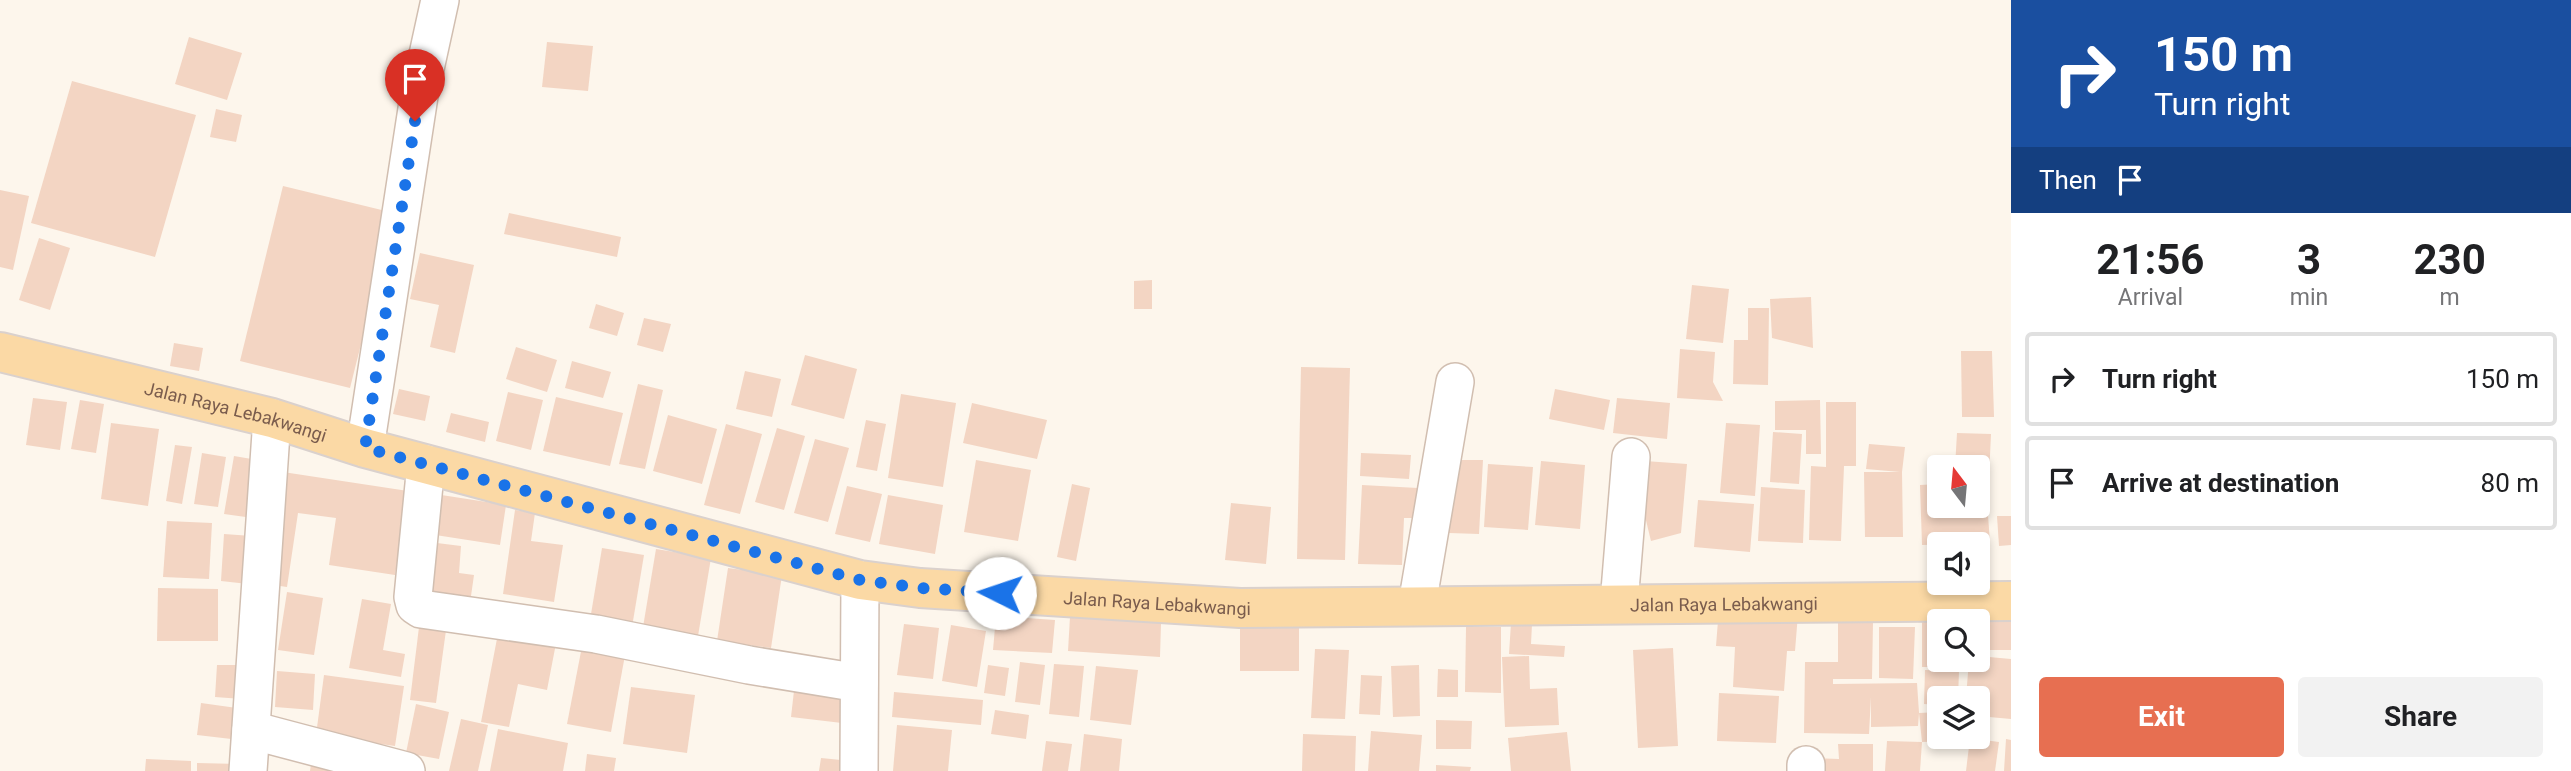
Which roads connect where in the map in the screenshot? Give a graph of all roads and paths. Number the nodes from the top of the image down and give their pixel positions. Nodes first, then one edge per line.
1 (440, 0) edge
2 (0, 352) edge
3 (1455, 382) dead end
4 (272, 418) junction
5 (365, 448) junction
6 (1631, 457) dead end
7 (426, 464) junction
8 (860, 580) junction
9 (2011, 601) edge
10 (1619, 603) junction
11 (1417, 606) junction
12 (859, 683) junction
13 (251, 730) junction
14 (248, 771) edge
15 (406, 771) edge
16 (859, 771) edge

1 - 5 street
2 - 4 main road, Jalan Raya Lebakwangi
3 - 11 street
4 - 5 main road, Jalan Raya Lebakwangi
4 - 13 street
5 - 7 main road, Jalan Raya Lebakwangi
6 - 10 street
7 - 8 main road, Jalan Raya Lebakwangi
7 - 12 street
8 - 11 main road, Jalan Raya Lebakwangi
8 - 12 street
9 - 10 main road, Jalan Raya Lebakwangi
10 - 11 main road, Jalan Raya Lebakwangi
12 - 16 street
13 - 14 street
13 - 15 street

